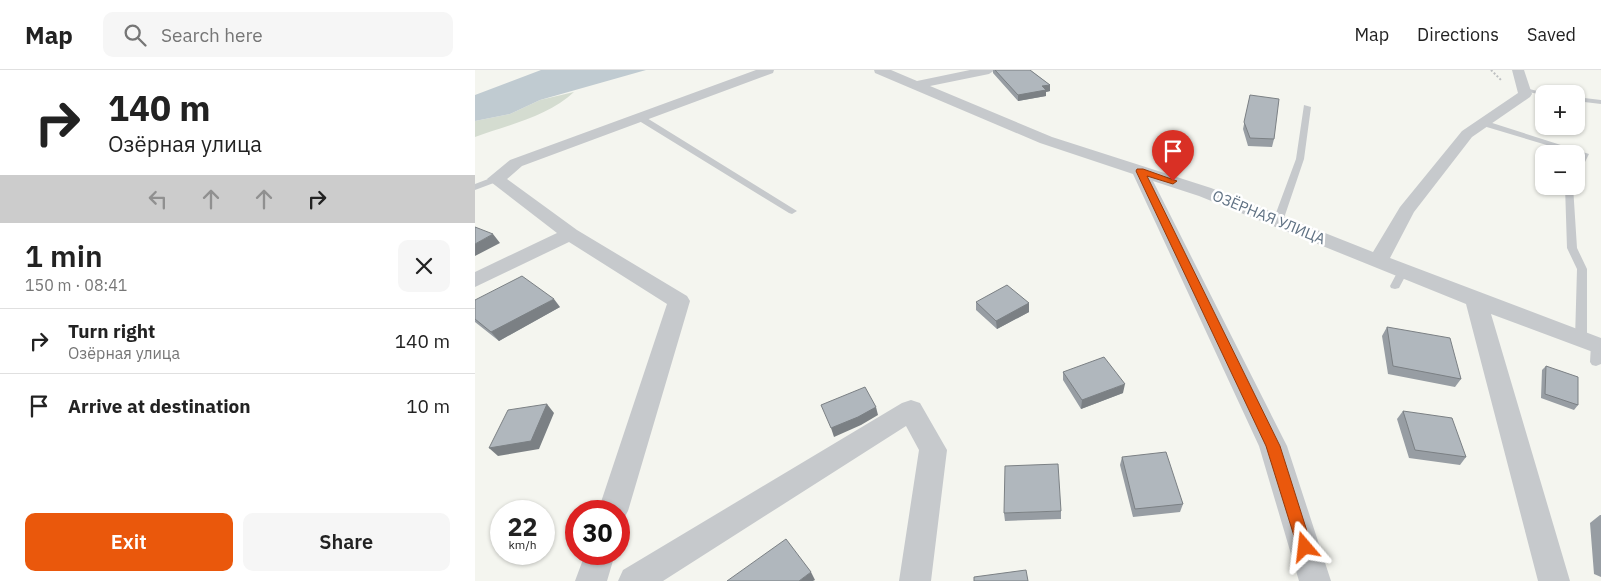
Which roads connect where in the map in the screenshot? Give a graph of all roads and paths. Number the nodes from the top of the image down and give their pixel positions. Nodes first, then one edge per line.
1 (769, 70) edge
2 (880, 70) edge
3 (989, 70) edge
4 (1518, 70) edge
5 (915, 85) junction
6 (1525, 90) junction
7 (1535, 92) edge
8 (1585, 99) edge
9 (1601, 102) edge
10 (1307, 108) dead end
11 (639, 117) junction
12 (1483, 123) junction
13 (1555, 145) edge
14 (1140, 171) junction
15 (496, 179) junction
16 (475, 187) edge
17 (1569, 195) edge
18 (792, 211) dead end
19 (1278, 221) junction
20 (571, 234) junction
21 (1378, 261) junction
22 (475, 280) edge
23 (1476, 300) junction
24 (1593, 349) edge
25 (616, 500) edge
26 (596, 565) edge
27 (591, 581) edge
28 (634, 581) edge
29 (915, 581) edge
30 (1315, 581) edge
31 (1554, 581) edge

1 - 11 street
2 - 5 street, ОЗЁРНАЯ УЛИЦА
3 - 5 street
4 - 6 street
5 - 14 street, ОЗЁРНАЯ УЛИЦА
6 - 7 lane
6 - 12 street
8 - 9 lane
10 - 19 lane
11 - 15 street
11 - 18 lane
12 - 13 lane
12 - 21 street
14 - 19 street, ОЗЁРНАЯ УЛИЦА
14 - 30 street
15 - 16 lane
15 - 20 street
17 - 24 lane
19 - 21 street, ОЗЁРНАЯ УЛИЦА
20 - 22 street
20 - 25 street
21 - 23 street, ОЗЁРНАЯ УЛИЦА
23 - 24 street, ОЗЁРНАЯ УЛИЦА
23 - 31 street
26 - 27 street
28 - 29 street

